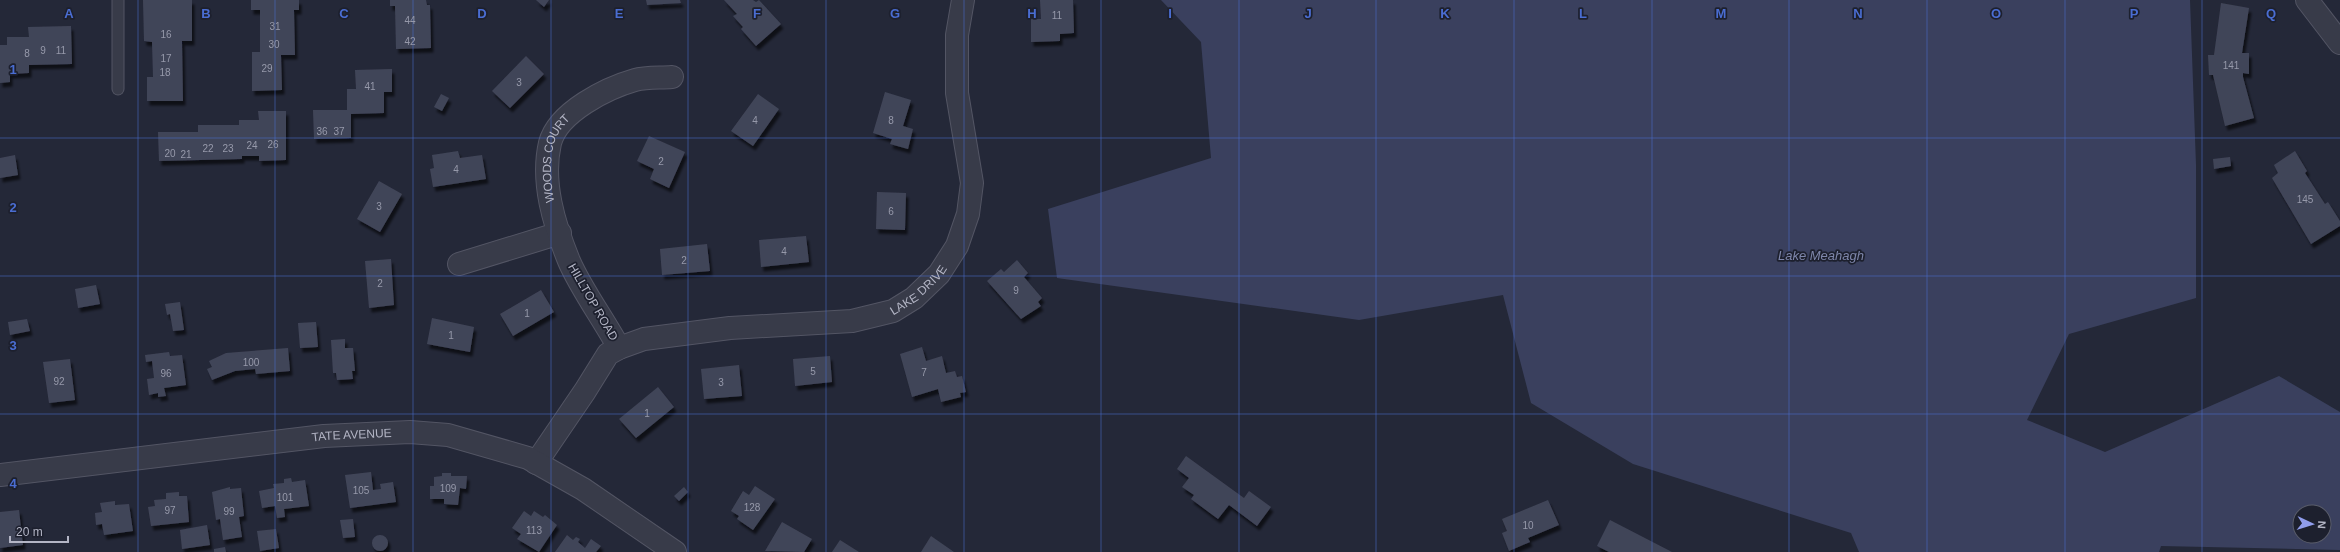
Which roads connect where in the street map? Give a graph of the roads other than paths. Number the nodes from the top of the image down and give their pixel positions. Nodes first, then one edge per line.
1 (118, 0) edge
2 (963, 0) edge
3 (2307, 0) edge
4 (2340, 43) edge
5 (672, 77) dead end
6 (118, 90) dead end
7 (560, 233) junction
8 (459, 264) dead end
9 (619, 348) junction
10 (536, 463) junction
11 (0, 475) edge
12 (675, 552) edge

1 - 6 lane
2 - 9 street, LAKE DRIVE
3 - 4 street
5 - 7 street, WOODS COURT
7 - 8 street
7 - 9 street, HILLTOP ROAD
9 - 10 street, HILLTOP ROAD
10 - 11 street, TATE AVENUE
10 - 12 street, TATE AVENUE

